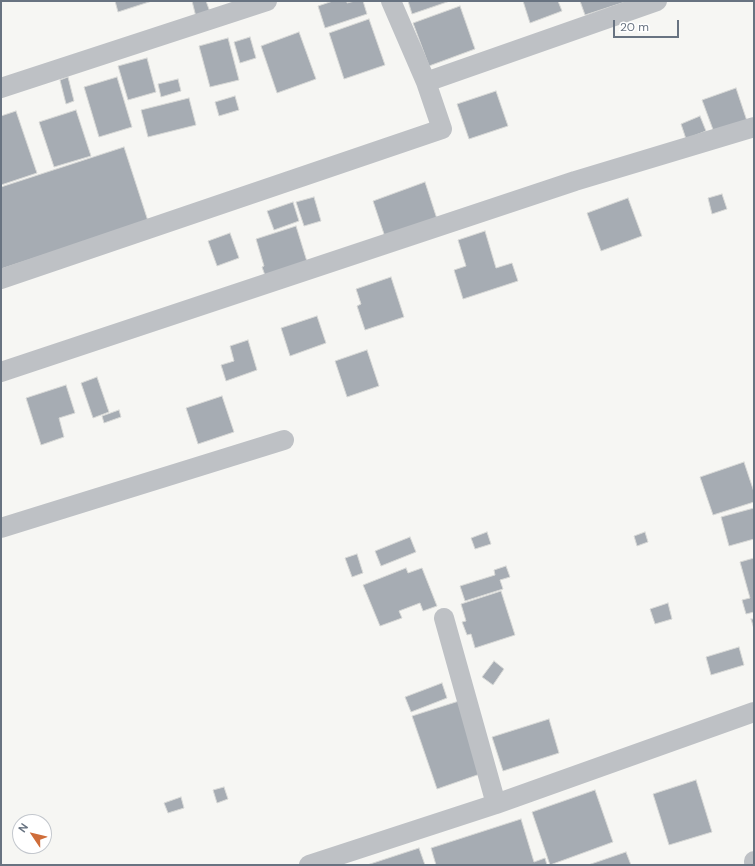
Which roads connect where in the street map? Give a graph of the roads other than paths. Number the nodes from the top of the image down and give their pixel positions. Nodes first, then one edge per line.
1 (267, 1) edge
2 (391, 1) edge
3 (657, 1) edge
4 (426, 82) junction
5 (1, 88) edge
6 (754, 127) edge
7 (1, 279) edge
8 (1, 372) edge
9 (284, 440) dead end
10 (1, 528) edge
11 (444, 618) dead end
12 (754, 712) edge
13 (496, 804) junction
14 (309, 865) edge

1 - 5 street
2 - 4 street
3 - 4 street
4 - 7 street
6 - 8 street
9 - 10 street
11 - 13 street
12 - 13 street
13 - 14 street

